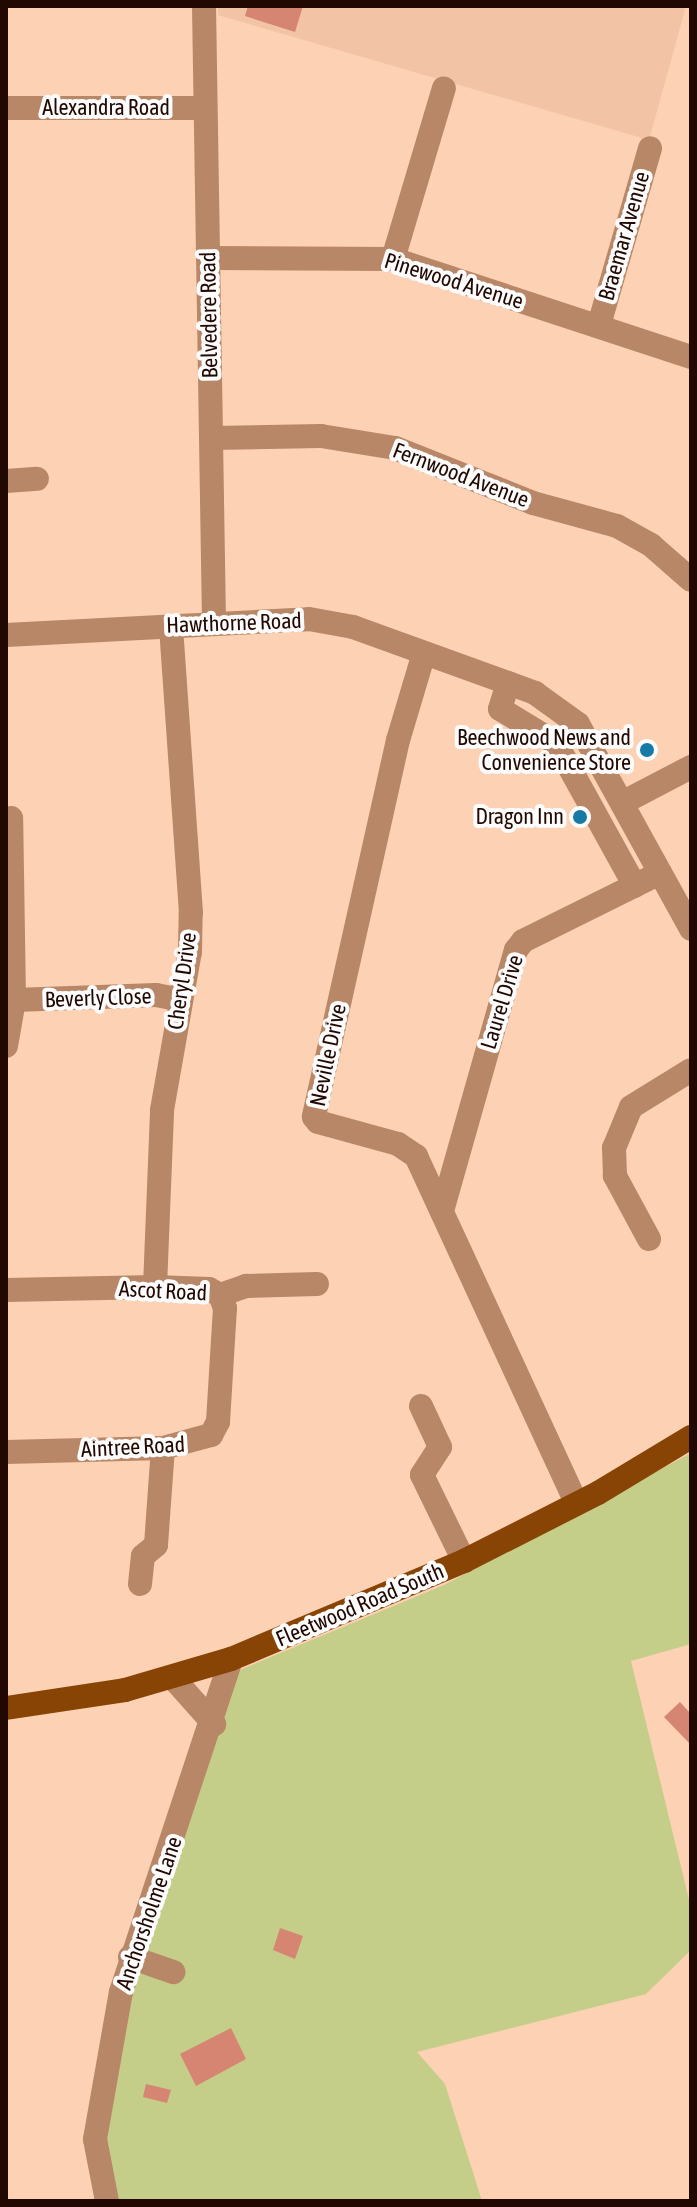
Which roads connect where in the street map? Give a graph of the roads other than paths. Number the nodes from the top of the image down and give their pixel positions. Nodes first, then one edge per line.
1 (204, 6) edge
2 (444, 88) dead end
3 (6, 108) edge
4 (205, 108) junction
5 (650, 148) dead end
6 (208, 258) junction
7 (393, 259) junction
8 (599, 325) junction
9 (691, 357) edge
10 (212, 438) junction
11 (37, 479) dead end
12 (6, 481) edge
13 (691, 580) edge
14 (214, 624) junction
15 (171, 626) junction
16 (6, 635) edge
17 (424, 653) junction
18 (508, 683) junction
19 (691, 767) edge
20 (622, 803) junction
21 (11, 818) dead end
22 (660, 873) junction
23 (635, 886) junction
24 (691, 929) edge
25 (14, 1000) junction
26 (181, 1000) junction
27 (6, 1046) edge
28 (691, 1070) edge
29 (442, 1211) junction
30 (649, 1239) dead end
31 (317, 1284) dead end
32 (155, 1287) junction
33 (6, 1290) edge
34 (220, 1295) junction
35 (421, 1406) dead end
36 (691, 1437) edge
37 (163, 1448) junction
38 (6, 1452) edge
39 (577, 1504) junction
40 (464, 1561) junction
41 (140, 1584) dead end
42 (231, 1659) junction
43 (173, 1678) junction
44 (6, 1708) edge
45 (214, 1724) junction
46 (130, 1957) junction
47 (173, 1972) dead end
48 (107, 2201) edge

1 - 4 street, Belvedere Road
2 - 7 street
3 - 4 street, Alexandra Road
4 - 6 street, Belvedere Road
5 - 8 street, Braemar Avenue
6 - 7 street, Pinewood Avenue
6 - 10 street, Belvedere Road
7 - 8 street, Pinewood Avenue
8 - 9 street, Pinewood Avenue
10 - 13 street, Fernwood Avenue
10 - 14 street, Belvedere Road
11 - 12 street
14 - 15 street, Hawthorne Road
14 - 17 street, Hawthorne Road
15 - 16 street, Hawthorne Road
15 - 26 street, Cheryl Drive
17 - 18 street, Hawthorne Road
17 - 29 street, Neville Drive
18 - 20 street, Hawthorne Road
18 - 23 street
19 - 20 street
20 - 22 street, Hawthorne Road
21 - 25 street, Beverly Close
22 - 23 street, Laurel Drive
22 - 24 street, Hawthorne Road
23 - 29 street, Laurel Drive
25 - 26 street, Beverly Close
25 - 27 street, Beverly Close
26 - 32 street, Cheryl Drive
28 - 30 street
29 - 39 street, Neville Drive
31 - 34 street, Ascot Road
32 - 33 street, Ascot Road
32 - 34 street, Ascot Road
34 - 37 street, Aintree Road
35 - 40 street
36 - 39 main road, Fleetwood Road South
37 - 38 street, Aintree Road
37 - 41 street
39 - 40 main road, Fleetwood Road South
40 - 42 main road, Fleetwood Road South
42 - 43 main road, Fleetwood Road South
42 - 45 street, Anchorsholme Lane
43 - 44 main road, Fleetwood Road South
43 - 45 street
45 - 46 street, Anchorsholme Lane
46 - 47 street
46 - 48 street, Anchorsholme Lane

